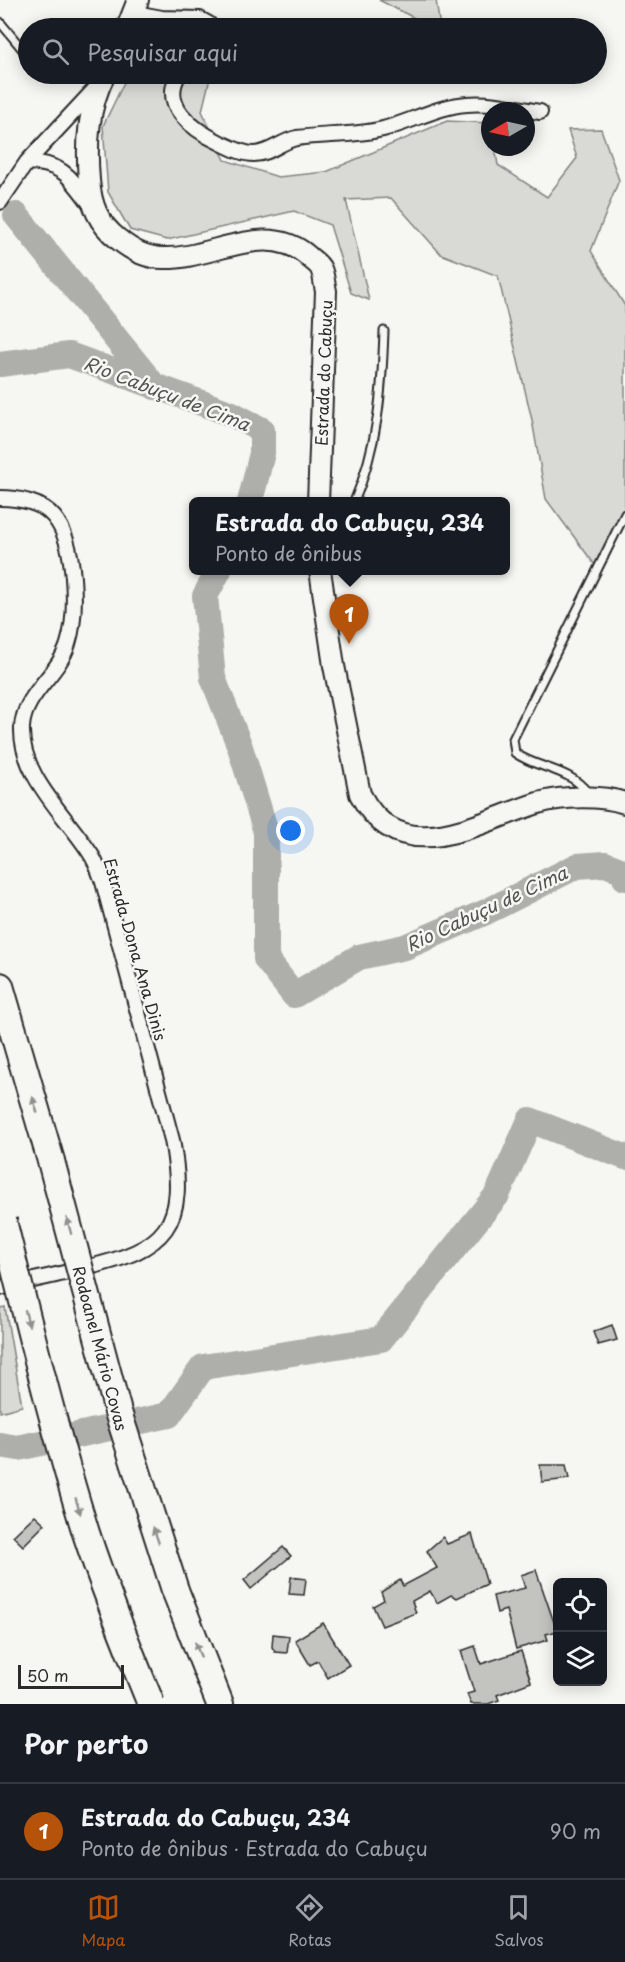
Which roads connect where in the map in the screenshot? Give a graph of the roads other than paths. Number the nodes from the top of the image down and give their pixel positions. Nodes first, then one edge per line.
1 (134, 14) edge
2 (162, 18) edge
3 (0, 22) edge
4 (18, 46) edge
5 (98, 84) edge
6 (101, 84) edge
7 (174, 84) edge
8 (540, 112) dead end
9 (27, 162) junction
10 (0, 202) edge
11 (91, 205) junction
12 (384, 331) dead end
13 (318, 497) edge
14 (355, 497) edge
15 (0, 498) edge
16 (625, 514) edge
17 (321, 575) edge
18 (592, 799) junction
19 (625, 803) edge
20 (0, 986) edge
21 (1, 1216) edge
22 (0, 1288) edge
23 (151, 1704) edge
24 (220, 1704) edge

1 - 2 street
3 - 4 lane
5 - 9 street
6 - 11 main road
7 - 8 street
9 - 10 street
9 - 11 street
11 - 13 main road, Estrada do Cabuçu
12 - 14 lane
15 - 22 street, Estrada Dona Ana Dinis
16 - 18 lane
17 - 18 main road
18 - 19 main road
24 -> 20 highway, Rodoanel Mário Covas, bridge
21 -> 23 highway, bridge

